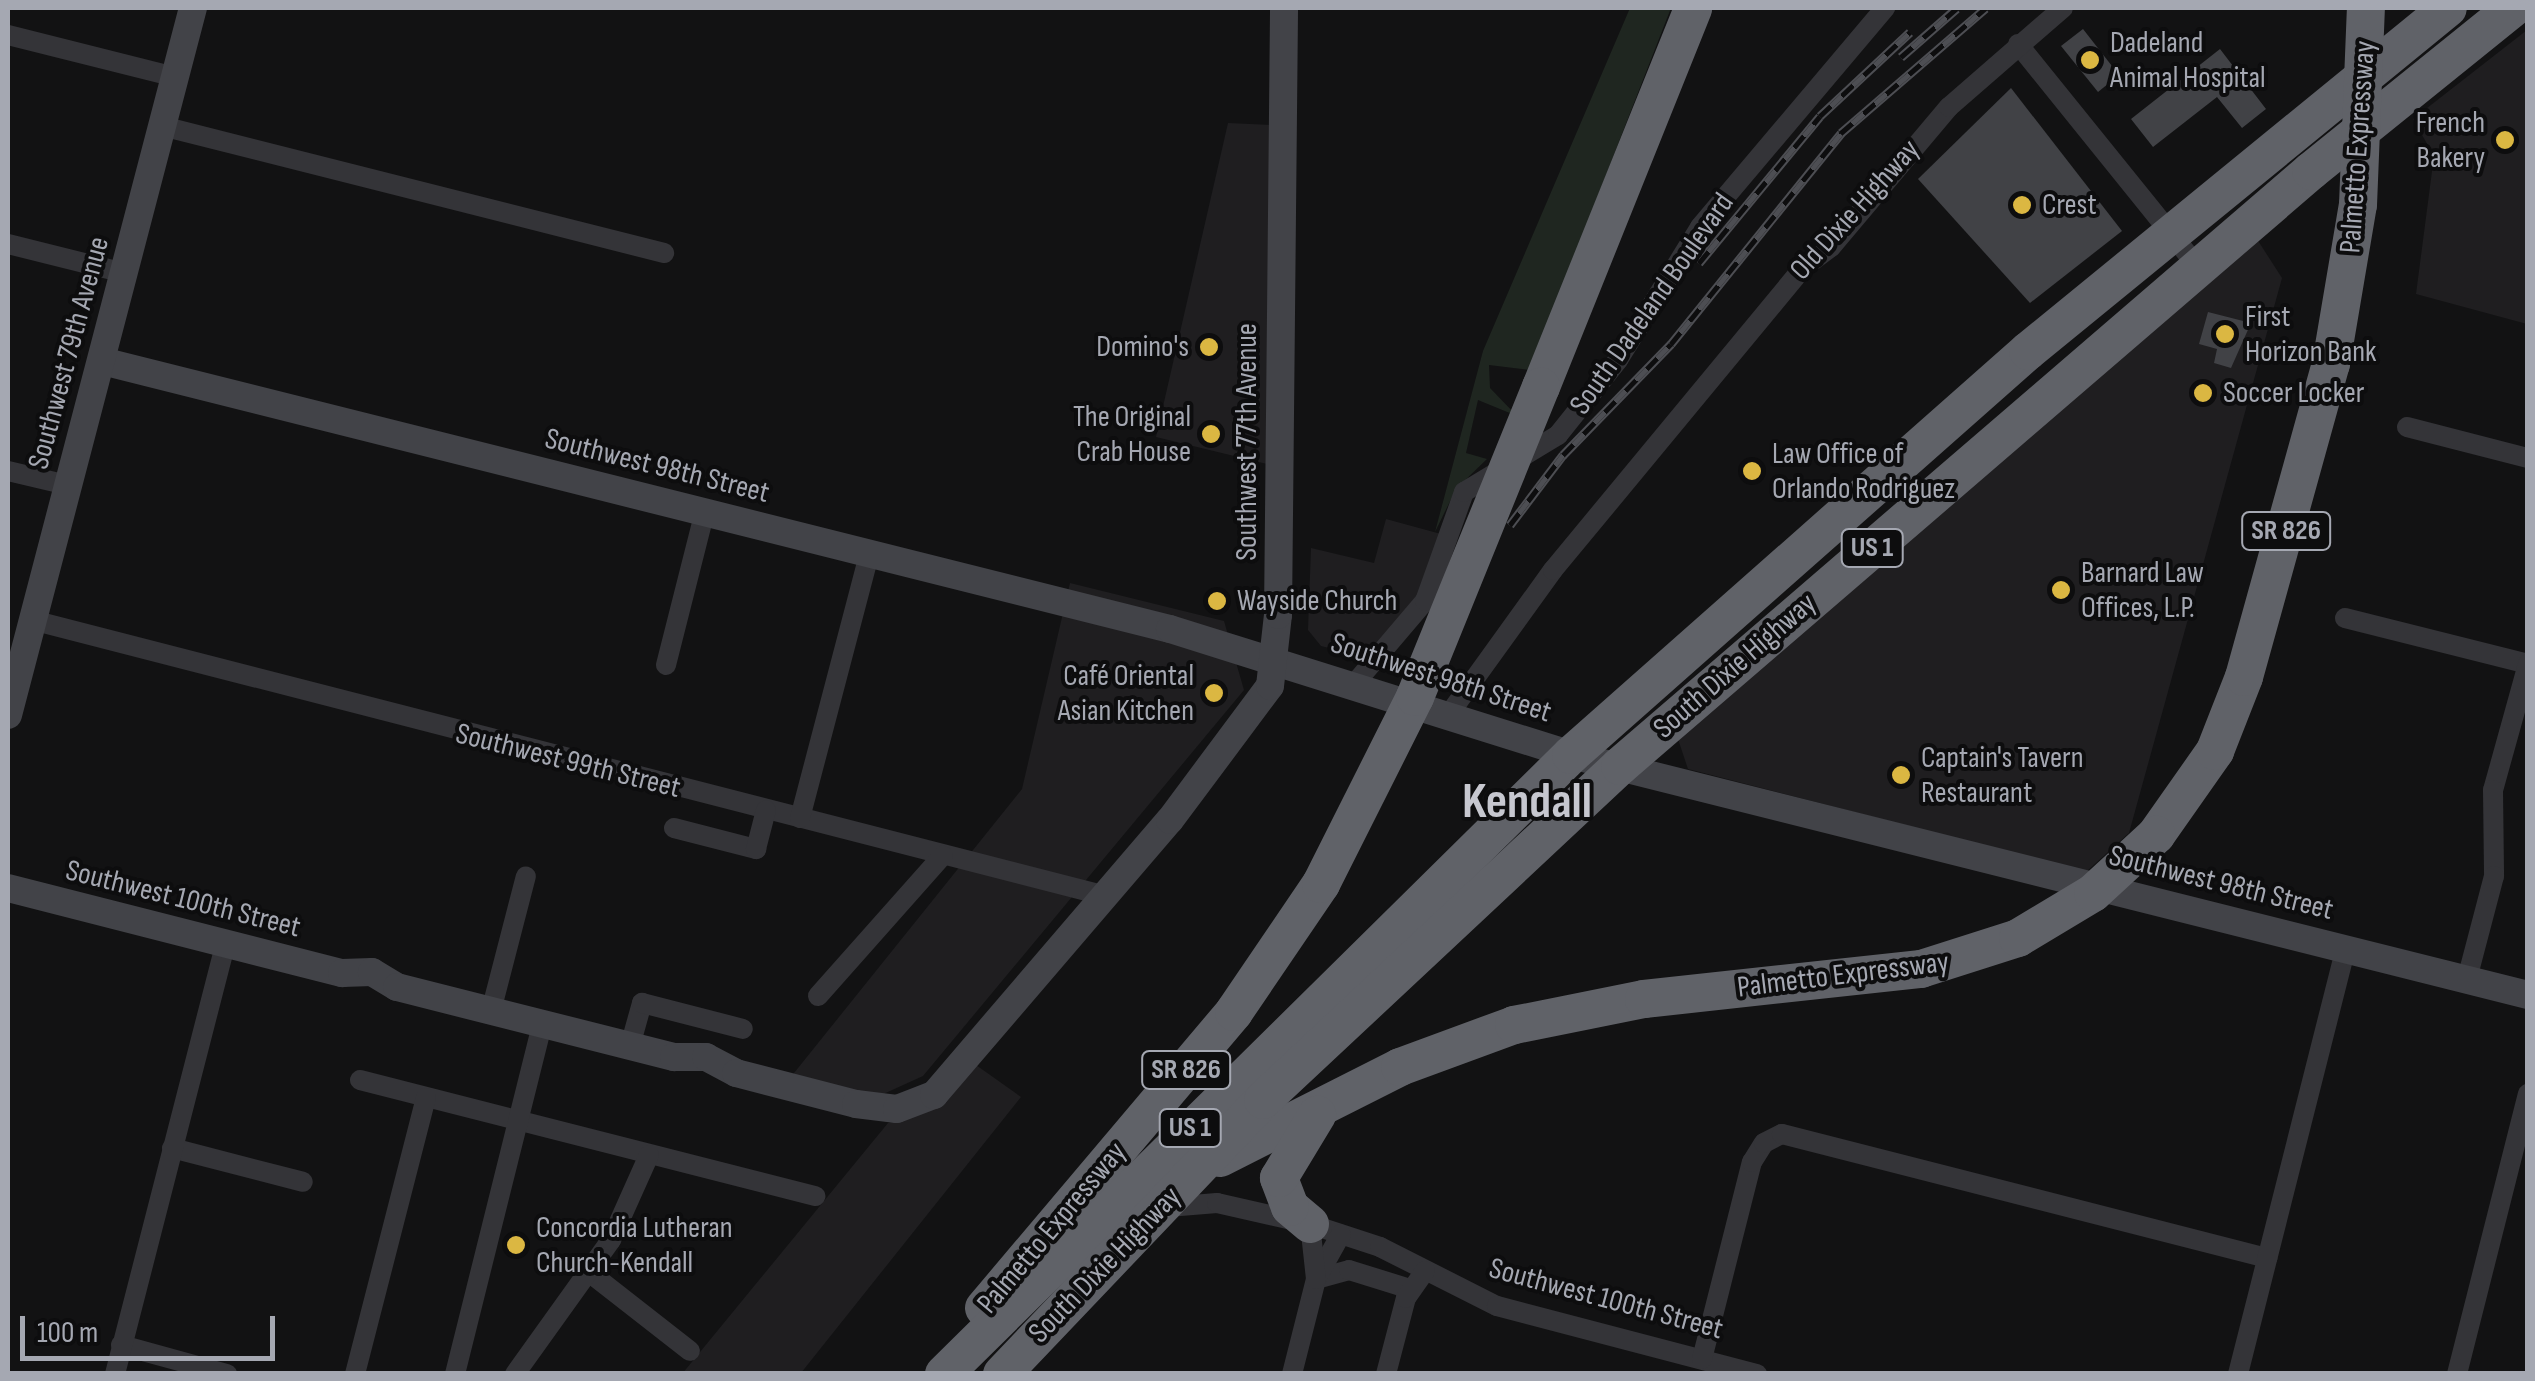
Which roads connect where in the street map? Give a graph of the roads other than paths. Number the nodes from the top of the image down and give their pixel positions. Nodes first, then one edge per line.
1 (193, 8) edge
2 (1283, 8) edge
3 (1692, 8) edge
4 (1884, 8) edge
5 (2063, 8) edge
6 (2366, 8) edge
7 (2448, 8) edge
8 (2513, 8) edge
9 (8, 35) edge
10 (2018, 44) junction
11 (175, 78) junction
12 (2418, 83) junction
13 (162, 126) junction
14 (2169, 231) junction
15 (8, 244) edge
16 (664, 252) dead end
17 (2198, 268) junction
18 (124, 273) junction
19 (102, 361) junction
20 (2407, 427) dead end
21 (1906, 456) junction
22 (2528, 458) edge
23 (8, 471) edge
24 (67, 486) junction
25 (1936, 494) junction
26 (705, 512) junction
27 (870, 552) junction
28 (2346, 618) dead end
29 (32, 620) junction
30 (1275, 661) junction
31 (2528, 664) edge
32 (666, 665) dead end
33 (12, 681) edge
34 (1356, 682) junction
35 (8, 716) edge
36 (1447, 717) junction
37 (1571, 755) junction
38 (1620, 766) junction
39 (766, 810) junction
40 (800, 818) junction
41 (674, 828) dead end
42 (943, 854) junction
43 (526, 876) dead end
44 (8, 888) edge
45 (1106, 896) junction
46 (225, 945) junction
47 (2346, 948) junction
48 (2467, 979) junction
49 (2528, 995) edge
50 (818, 996) dead end
51 (491, 1011) junction
52 (542, 1024) junction
53 (743, 1028) dead end
54 (630, 1046) junction
55 (360, 1080) dead end
56 (2528, 1094) edge
57 (426, 1098) junction
58 (1326, 1103) junction
59 (917, 1104) joint
60 (516, 1122) junction
61 (172, 1148) junction
62 (648, 1155) junction
63 (1199, 1168) junction
64 (302, 1182) dead end
65 (815, 1196) dead end
66 (1156, 1210) junction
67 (1326, 1229) junction
68 (2267, 1258) junction
69 (1425, 1271) junction
70 (589, 1272) junction
71 (1316, 1279) junction
72 (1410, 1289) junction
73 (121, 1345) junction
74 (690, 1351) dead end
75 (1702, 1359) junction
76 (114, 1374) edge
77 (228, 1374) edge
78 (355, 1374) edge
79 (455, 1374) edge
80 (514, 1374) edge
81 (932, 1374) edge
82 (944, 1374) edge
83 (1002, 1374) edge
84 (1292, 1374) edge
85 (1386, 1374) edge
86 (1756, 1374) edge
87 (2238, 1374) edge
88 (2457, 1374) edge

1 - 11 street, Southwest 79th Avenue
2 - 30 street, Southwest 77th Avenue
3 - 81 highway, Palmetto Expressway / SR 826, bridge
4 - 34 street, South Dadeland Boulevard
5 - 10 street, Old Dixie Highway
6 - 58 highway, Palmetto Expressway / SR 826, bridge
7 - 12 highway
7 - 14 highway, South Dixie Highway / US 1
8 - 12 highway, South Dixie Highway / US 1
9 - 11 street
10 - 14 street
10 - 36 street, Old Dixie Highway
11 - 13 street, Southwest 79th Avenue
12 - 17 highway, South Dixie Highway / US 1
13 - 16 street
13 - 18 street, Southwest 79th Avenue
14 - 17 street
14 - 21 highway, South Dixie Highway / US 1
15 - 18 street
17 - 25 highway, South Dixie Highway / US 1
18 - 19 street, Southwest 79th Avenue
19 - 24 street, Southwest 79th Avenue
19 - 26 street, Southwest 98th Street
20 - 22 street
21 - 25 highway
21 - 37 highway, South Dixie Highway / US 1
23 - 24 street
24 - 29 street, Southwest 79th Avenue
25 - 38 highway, South Dixie Highway / US 1
26 - 27 street, Southwest 98th Street
26 - 32 street
27 - 30 street, Southwest 98th Street
27 - 40 street
28 - 31 street
29 - 33 street, Southwest 79th Avenue
29 - 39 street, Southwest 99th Street
30 - 34 street, Southwest 98th Street
30 - 45 street, Southwest 77th Avenue
31 - 48 street
33 - 35 street, Southwest 79th Avenue
34 - 36 street, Southwest 98th Street
36 - 37 street, Southwest 98th Street
37 - 38 street, Southwest 98th Street
37 - 82 highway, South Dixie Highway / US 1
38 - 47 street, Southwest 98th Street
38 - 63 highway, South Dixie Highway / US 1
39 - 40 street, Southwest 99th Street
39 - 41 street
40 - 42 street, Southwest 99th Street
42 - 45 street, Southwest 99th Street
42 - 50 street
43 - 51 street
44 - 46 street, Southwest 100th Street
45 - 59 street, Southwest 77th Avenue
46 - 51 street, Southwest 100th Street
46 - 61 street
47 - 48 street, Southwest 98th Street
47 - 68 street
48 - 49 street, Southwest 98th Street
51 - 52 street, Southwest 100th Street
52 - 54 street, Southwest 100th Street
52 - 60 street
53 - 54 street
54 - 59 street, Southwest 100th Street
55 - 57 street
56 - 88 street
57 - 60 street
57 - 78 street
58 - 63 highway, Palmetto Expressway / SR 826
58 - 67 highway
60 - 62 street
60 - 79 street
61 - 64 street
61 - 73 street
62 - 65 street
62 - 70 street
63 - 66 highway, South Dixie Highway / US 1
66 - 67 street, Southwest 100th Street
66 - 83 highway, South Dixie Highway / US 1
67 - 69 street, Southwest 100th Street
67 - 71 street
67 - 71 street
68 - 75 street
68 - 87 street
69 - 72 street
69 - 75 street, Southwest 100th Street
70 - 74 street
70 - 80 street
71 - 72 street
71 - 84 street
72 - 85 street
73 - 76 street
73 - 77 street
75 - 86 street, Southwest 100th Street

